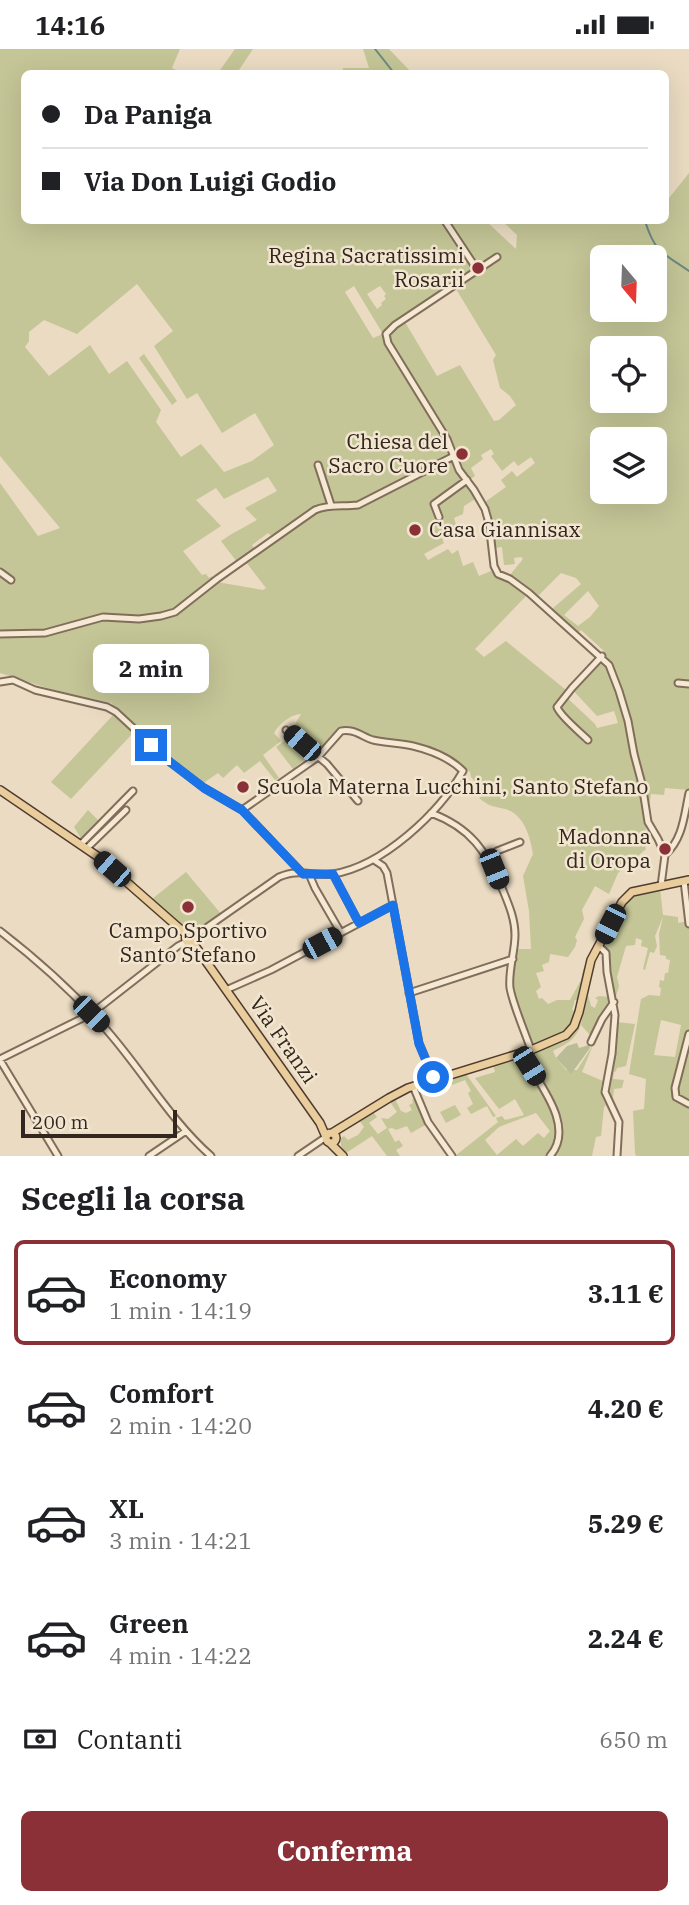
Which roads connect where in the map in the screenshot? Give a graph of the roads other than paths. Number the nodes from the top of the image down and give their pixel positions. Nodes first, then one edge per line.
1 (447, 224) edge
2 (497, 257) dead end
3 (478, 271) junction
4 (453, 457) junction
5 (318, 465) dead end
6 (467, 480) junction
7 (331, 505) junction
8 (439, 517) dead end
9 (0, 572) edge
10 (11, 580) dead end
11 (0, 634) edge
12 (602, 656) junction
13 (0, 682) edge
14 (678, 683) dead end
15 (689, 684) edge
16 (286, 730) dead end
17 (588, 740) dead end
18 (318, 757) junction
19 (0, 790) edge
20 (134, 791) dead end
21 (689, 793) edge
22 (358, 801) dead end
23 (126, 810) dead end
24 (242, 810) junction
25 (431, 813) junction
26 (520, 842) dead end
27 (84, 846) junction
28 (665, 855) junction
29 (487, 857) junction
30 (374, 860) junction
31 (306, 874) junction
32 (333, 874) junction
33 (686, 879) edge
34 (661, 885) junction
35 (393, 905) junction
36 (359, 923) junction
37 (689, 924) edge
38 (0, 931) edge
39 (341, 933) junction
40 (190, 939) junction
41 (599, 946) junction
42 (513, 959) junction
43 (226, 990) junction
44 (409, 993) junction
45 (614, 1002) junction
46 (91, 1014) junction
47 (689, 1034) edge
48 (591, 1042) dead end
49 (531, 1050) junction
50 (522, 1052) junction
51 (0, 1060) edge
52 (434, 1079) junction
53 (413, 1086) junction
54 (689, 1104) edge
55 (186, 1131) junction
56 (330, 1138) junction
57 (58, 1156) edge
58 (149, 1156) edge
59 (211, 1156) edge
60 (298, 1156) edge
61 (342, 1156) edge
62 (452, 1156) edge
63 (550, 1156) edge
64 (617, 1156) edge

1 - 3 street
2 - 3 street
3 - 4 street
4 - 6 street
4 - 7 street
5 - 7 street
6 - 8 street
6 - 12 street
7 - 11 street
9 - 10 street
12 - 17 street
12 - 28 street
13 - 24 street
14 - 15 street
16 - 18 street
18 - 22 street
18 - 24 street
18 - 25 street
19 - 27 main road, Via Franzi
20 - 27 street
21 - 28 street
23 - 27 street
24 - 31 street
25 - 29 street
25 - 30 street
26 - 29 street
27 - 40 main road, Via Franzi
28 - 34 street
29 - 42 street
30 - 32 street
30 - 35 street
31 - 32 street
31 - 39 street
31 - 40 street
32 - 36 street
33 - 34 main road
33 - 37 street
34 - 41 main road
35 - 36 street
35 - 44 street
36 - 39 street
38 - 46 street
39 - 43 street
40 - 43 main road, Via Franzi
40 - 46 street
41 - 45 street
41 - 49 main road
42 - 44 street
42 - 49 street
43 - 56 main road, Via Franzi
44 - 52 street
45 - 48 street
45 - 64 street
46 - 51 street
46 - 55 street
47 - 54 street
49 - 50 main road
50 - 52 main road
50 - 63 street
51 - 57 street
52 - 53 main road
53 - 56 main road
53 - 62 street
55 - 58 street
55 - 59 street
56 - 60 street
56 - 61 main road, Via Franzi

